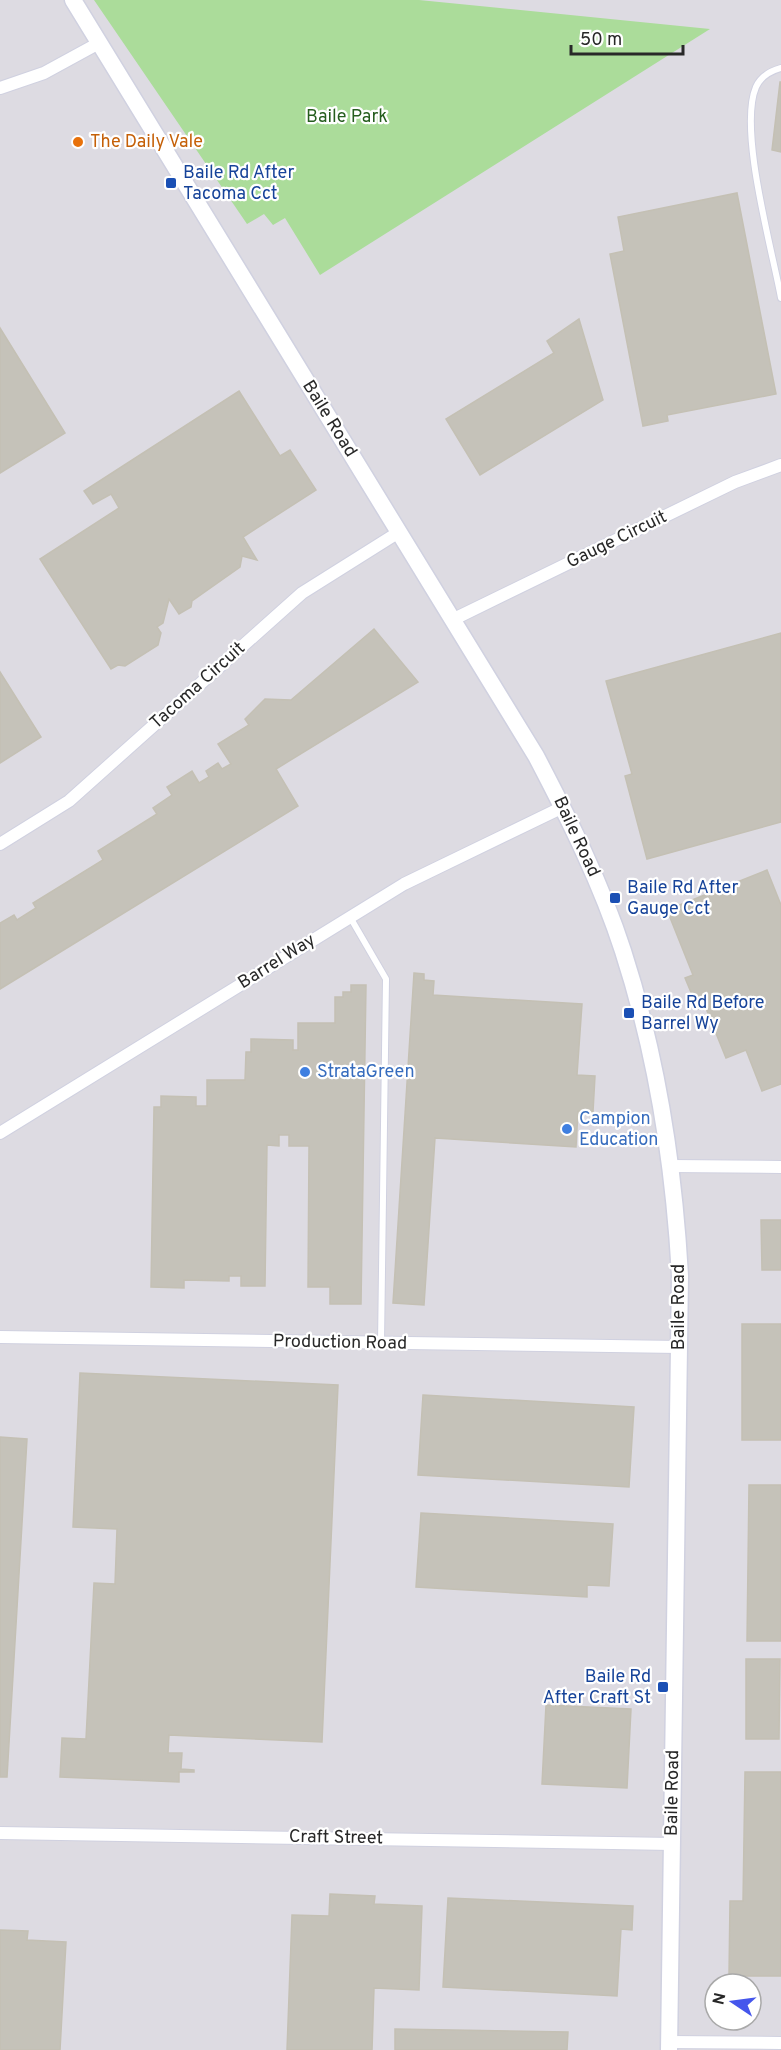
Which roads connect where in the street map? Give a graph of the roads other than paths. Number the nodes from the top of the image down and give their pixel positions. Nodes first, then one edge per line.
1 (73, 0) edge
2 (99, 43) junction
3 (781, 68) edge
4 (0, 88) edge
5 (781, 298) edge
6 (781, 465) edge
7 (399, 532) junction
8 (454, 619) junction
9 (563, 807) junction
10 (0, 844) edge
11 (350, 917) junction
12 (0, 1133) edge
13 (671, 1166) junction
14 (781, 1167) edge
15 (0, 1337) edge
16 (381, 1343) junction
17 (680, 1347) junction
18 (0, 1833) edge
19 (672, 1844) junction
20 (781, 2043) edge
21 (669, 2046) edge

1 - 2 street, Baile Road
2 - 4 street
2 - 7 street, Baile Road
3 - 5 lane
6 - 8 street, Gauge Circuit
7 - 8 street, Baile Road
7 - 10 street, Tacoma Circuit
8 - 9 street, Baile Road
9 - 11 street, Barrel Way
9 - 13 street, Baile Road
11 - 12 street, Barrel Way
11 - 16 lane
13 - 14 street
13 - 17 street, Baile Road
15 - 16 street, Production Road
16 - 17 street, Production Road
17 - 19 street, Baile Road
18 - 19 street, Craft Street
19 - 21 street, Baile Road
20 - 21 street

